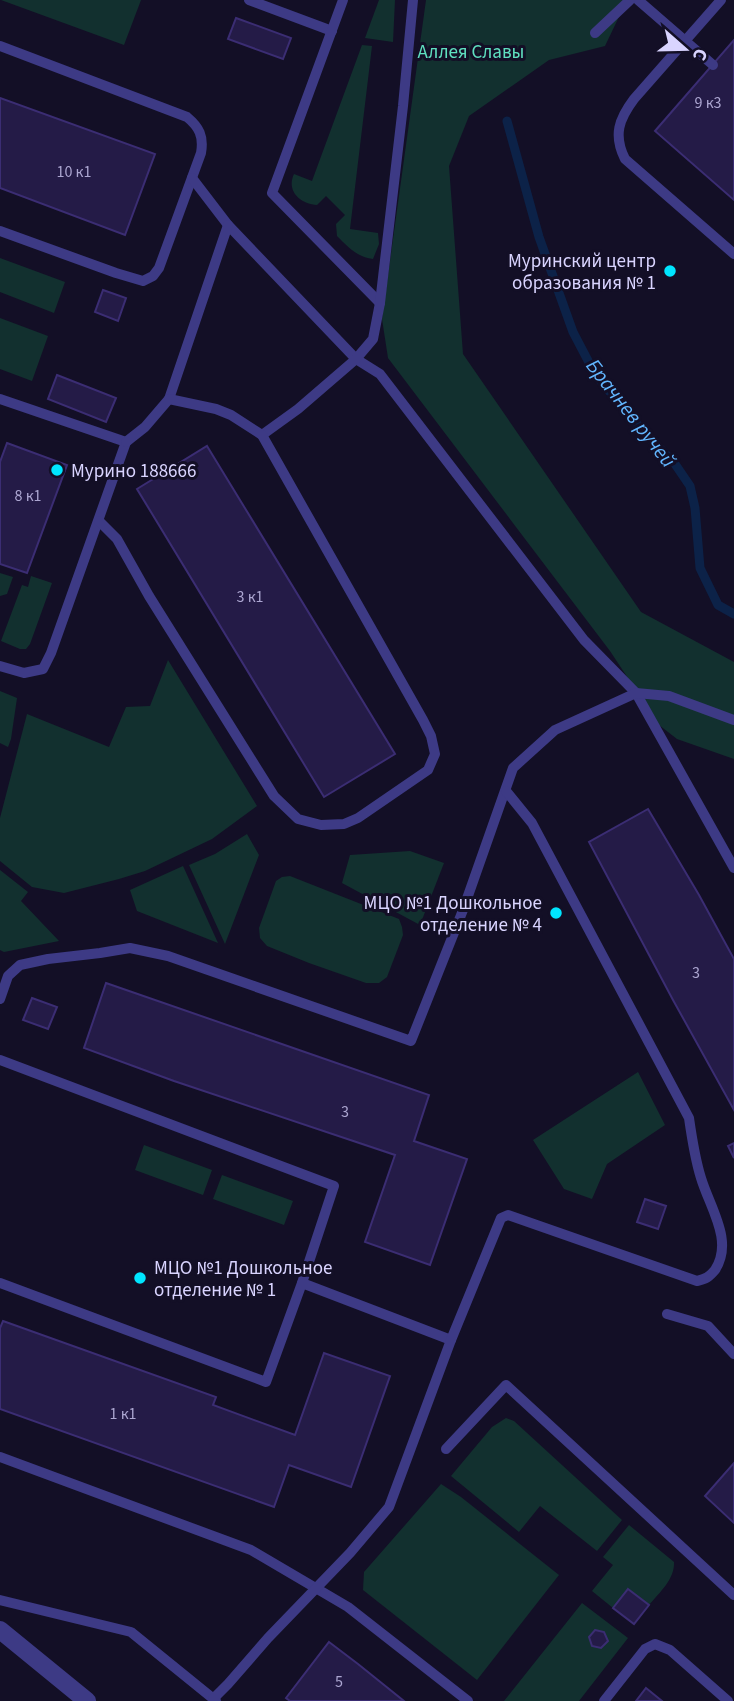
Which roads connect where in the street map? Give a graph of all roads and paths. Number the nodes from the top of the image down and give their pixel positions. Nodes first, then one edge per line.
1 (249, 0) edge
2 (344, 0) edge
3 (413, 0) edge
4 (630, 0) edge
5 (638, 0) edge
6 (721, 0) edge
7 (332, 31) junction
8 (595, 33) dead end
9 (684, 42) junction
10 (0, 46) edge
11 (713, 65) dead end
12 (192, 178) junction
13 (228, 225) junction
14 (0, 231) edge
15 (734, 254) edge
16 (380, 303) junction
17 (356, 359) junction
18 (0, 399) edge
19 (169, 399) junction
20 (261, 435) junction
21 (126, 442) junction
22 (99, 521) junction
23 (0, 666) edge
24 (636, 693) junction
25 (734, 720) edge
26 (506, 791) junction
27 (734, 868) edge
28 (0, 999) edge
29 (0, 1060) edge
30 (0, 1283) edge
31 (302, 1283) junction
32 (667, 1314) dead end
33 (452, 1340) junction
34 (734, 1354) edge
35 (446, 1449) dead end
36 (0, 1457) edge
37 (316, 1589) junction
38 (734, 1595) edge
39 (0, 1600) edge
40 (0, 1630) edge
41 (215, 1700) edge
42 (87, 1701) edge
43 (468, 1701) edge
44 (604, 1701) edge
45 (728, 1701) edge

1 - 7 lane
2 - 7 lane
3 - 16 lane
4 - 8 lane
5 - 9 lane
6 - 9 lane
7 - 16 lane
9 - 11 lane
9 - 15 lane
10 - 12 lane
12 - 13 lane
12 - 14 lane
13 - 17 lane
13 - 19 lane
16 - 17 lane
17 - 20 lane
17 - 24 lane
18 - 21 lane
19 - 20 lane
19 - 21 lane
20 - 22 lane
21 - 22 lane
22 - 23 lane
24 - 25 lane
24 - 26 lane
24 - 27 lane
26 - 28 lane
26 - 33 lane
29 - 31 lane
30 - 31 lane
31 - 33 lane
32 - 34 lane
33 - 37 lane
35 - 38 lane
36 - 37 lane
37 - 41 lane
37 - 43 lane
39 - 41 lane
40 - 42 street
44 - 45 lane

